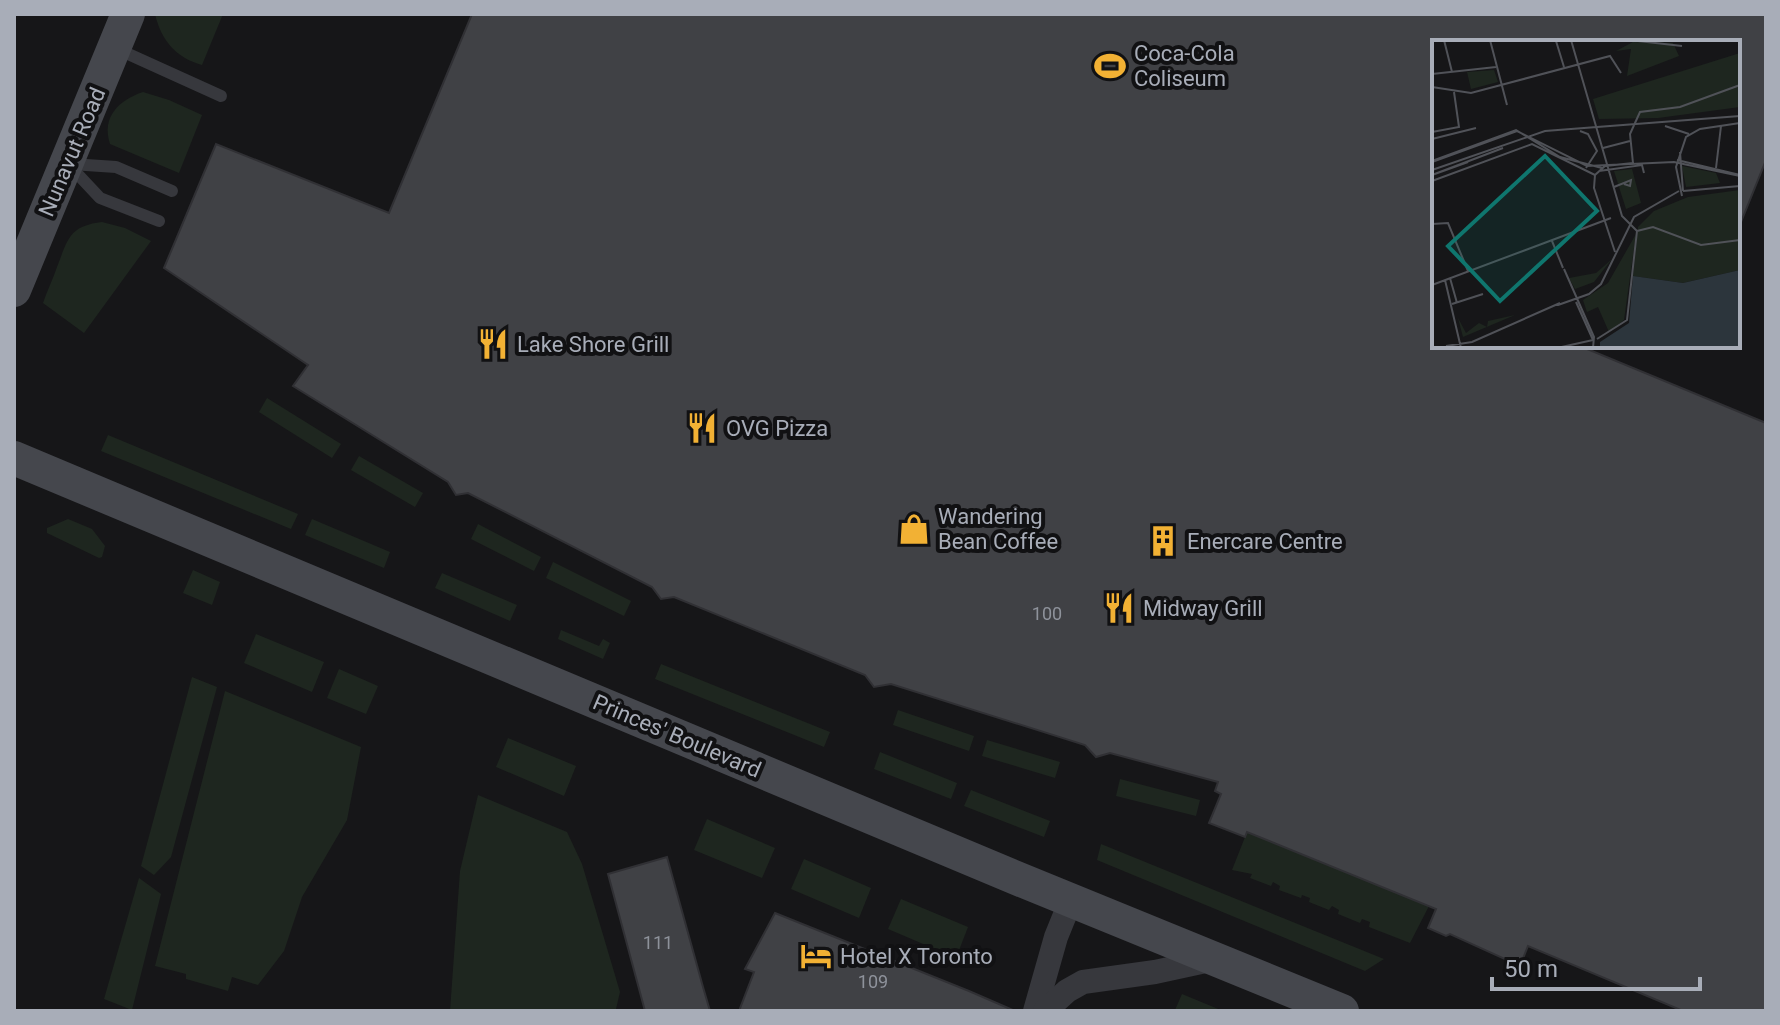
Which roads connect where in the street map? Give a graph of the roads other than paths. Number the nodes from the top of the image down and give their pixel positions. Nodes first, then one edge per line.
1 (128, 14) edge
2 (115, 48) junction
3 (221, 96) dead end
4 (67, 164) junction
5 (172, 191) dead end
6 (159, 221) dead end
7 (14, 290) edge
8 (14, 458) edge
9 (1071, 900) junction
10 (1215, 959) junction
11 (1035, 1011) edge
12 (1045, 1011) edge
13 (1342, 1011) edge

1 - 2 street, Nunavut Road
2 - 3 lane
2 - 4 street, Nunavut Road
4 - 5 lane
4 - 6 lane
4 - 7 street, Nunavut Road
8 - 9 street, Princes' Boulevard
9 - 10 street, Princes' Boulevard
9 - 11 street
10 - 12 street
10 - 13 street, Princes' Boulevard

